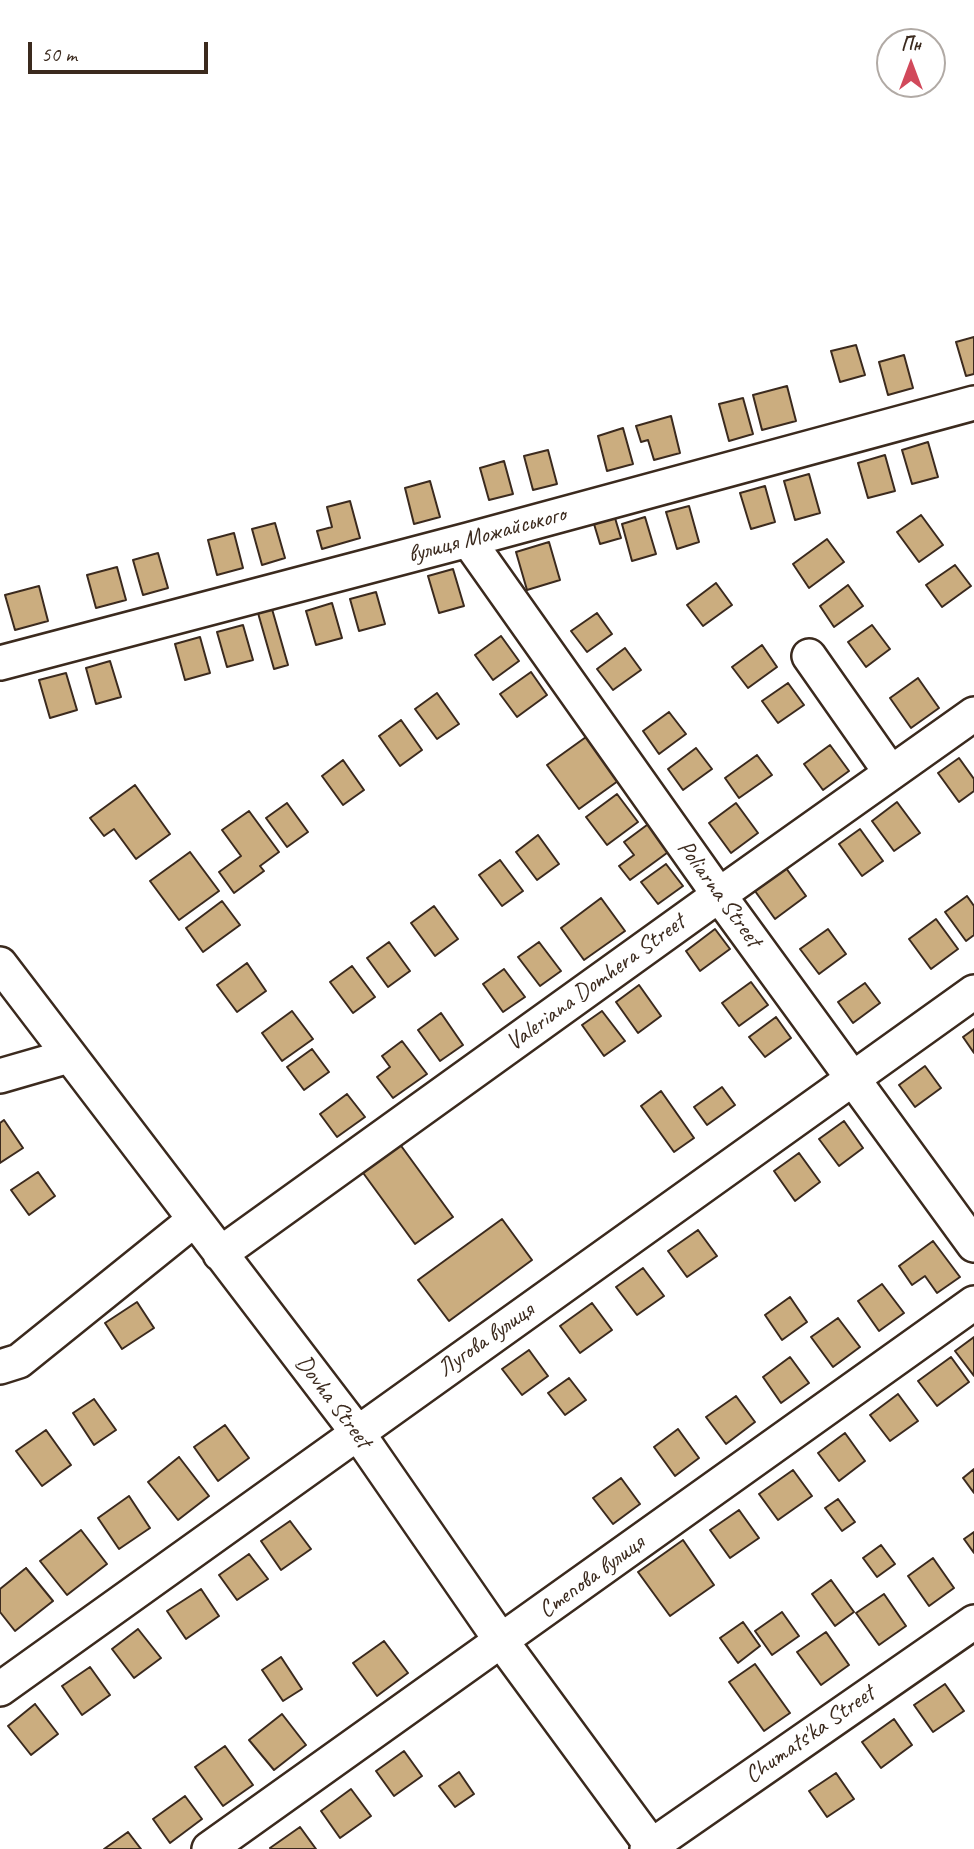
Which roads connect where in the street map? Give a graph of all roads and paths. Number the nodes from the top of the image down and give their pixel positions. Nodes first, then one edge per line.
1 (974, 403) edge
2 (468, 540) junction
3 (809, 656) dead end
4 (0, 663) edge
5 (974, 714) edge
6 (891, 773) junction
7 (719, 895) junction
8 (0, 964) edge
9 (974, 992) edge
10 (69, 1056) junction
11 (0, 1076) edge
12 (853, 1079) junction
13 (194, 1220) junction
14 (974, 1245) edge
15 (220, 1254) junction
16 (974, 1304) edge
17 (6, 1368) edge
18 (357, 1432) junction
19 (974, 1622) edge
20 (502, 1642) junction
21 (0, 1689) edge
22 (651, 1848) edge
23 (209, 1849) edge

1 - 2 street, вулиця Можайського
2 - 4 street, вулиця Можайського
2 - 7 street, Poliarna Street
3 - 6 street
5 - 6 street, Valeriana Domhera Street
6 - 7 street, Valeriana Domhera Street
7 - 12 street, Poliarna Street
7 - 15 street, Valeriana Domhera Street
8 - 10 street, Dovha Street
9 - 12 street, Лугова вулиця
10 - 11 street
10 - 13 street, Dovha Street
12 - 14 street, Poliarna Street
12 - 18 street, Лугова вулиця
13 - 15 street, Dovha Street
13 - 17 street
15 - 18 street, Dovha Street
16 - 20 street, Степова вулиця
18 - 20 street, Dovha Street
18 - 21 street, Лугова вулиця
19 - 22 street, Chumats'ka Street
20 - 22 street, Dovha Street
20 - 23 street, Степова вулиця

